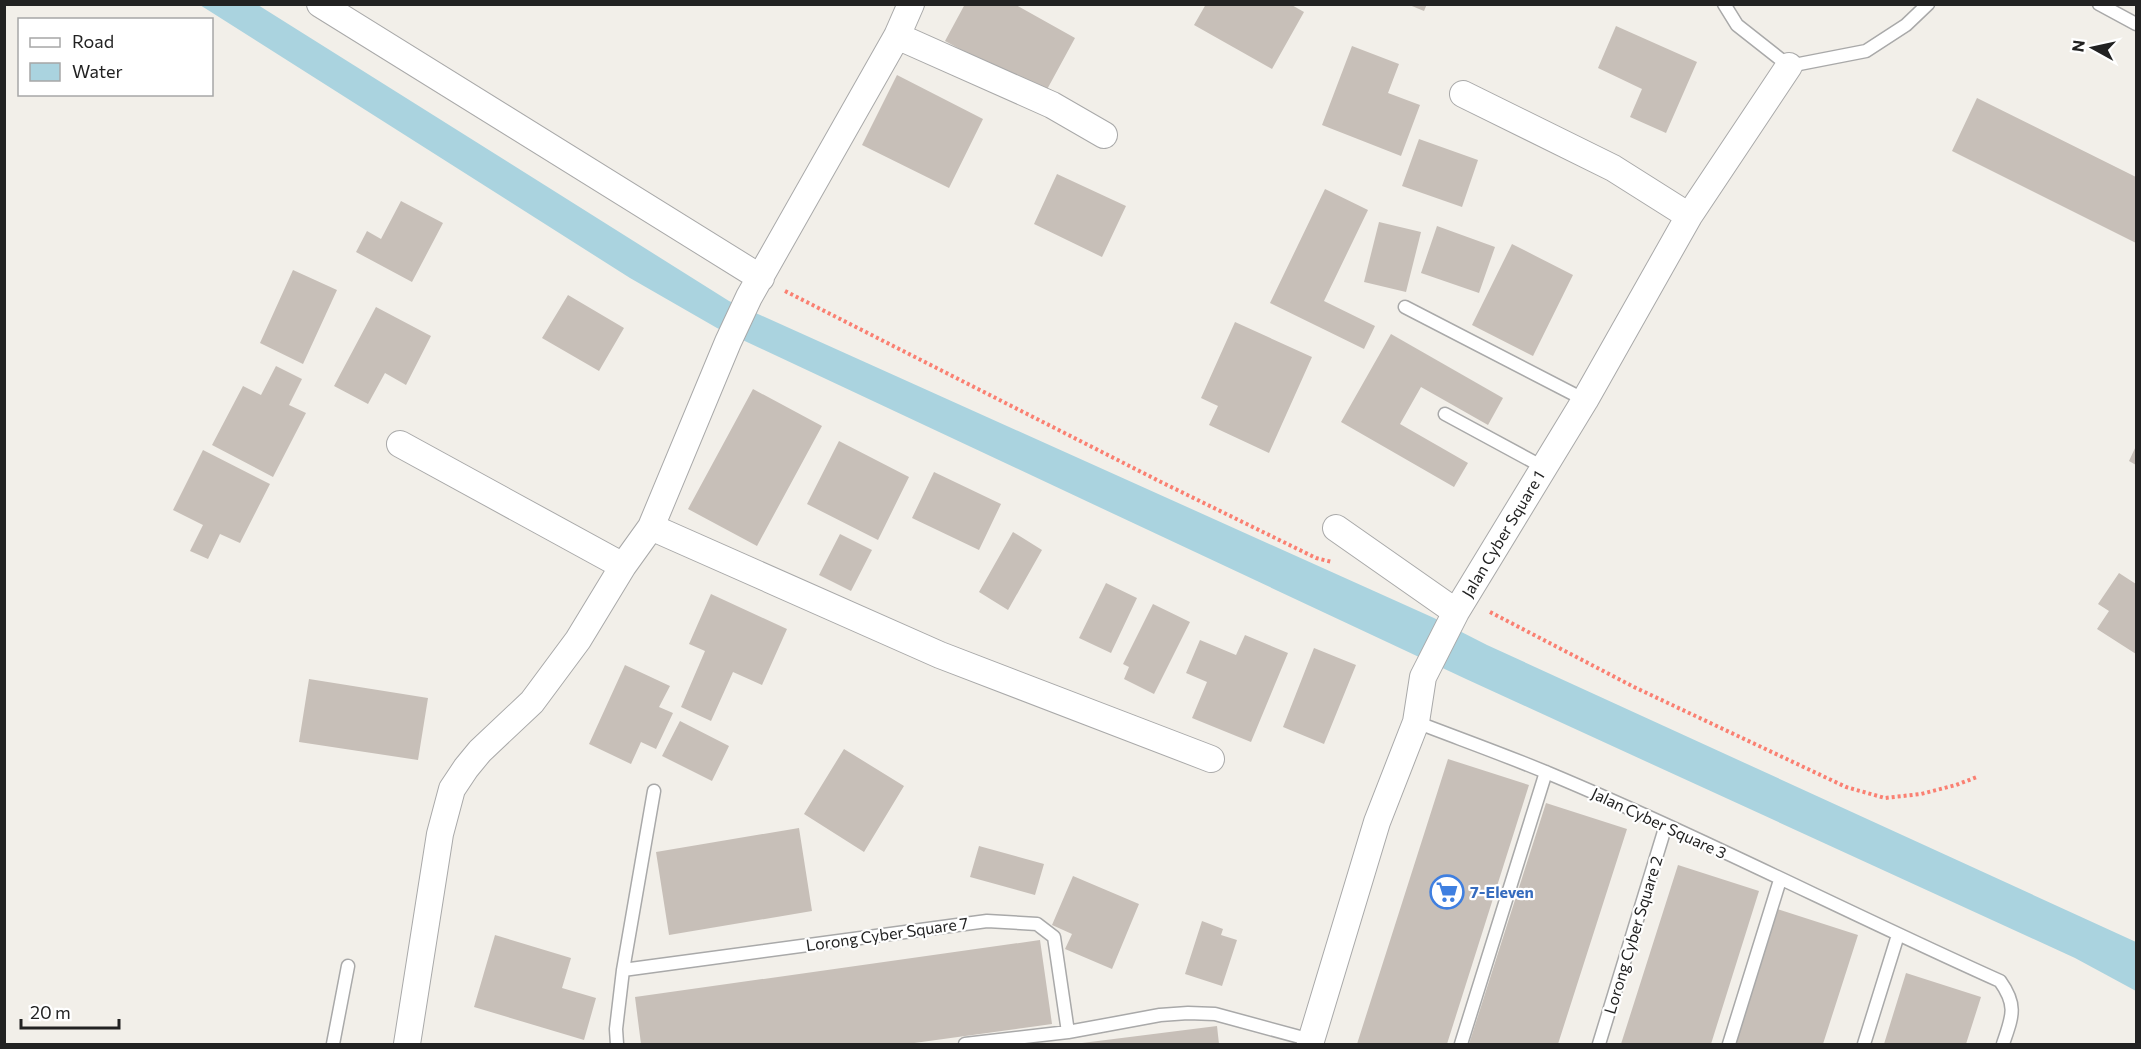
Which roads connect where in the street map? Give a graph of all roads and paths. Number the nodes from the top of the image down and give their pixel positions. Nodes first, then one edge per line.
1 (320, 4) edge
2 (911, 4) edge
3 (1724, 4) edge
4 (1928, 4) edge
5 (2099, 4) edge
6 (2136, 24) edge
7 (897, 36) junction
8 (1789, 66) junction
9 (1463, 94) dead end
10 (1104, 135) dead end
11 (1689, 216) junction
12 (755, 288) junction
13 (1405, 307) dead end
14 (1585, 400) junction
15 (1445, 414) dead end
16 (400, 444) dead end
17 (1543, 467) junction
18 (651, 527) junction
19 (1336, 528) dead end
20 (1336, 564) dead end
21 (623, 566) junction
22 (1457, 614) junction
23 (1416, 722) junction
24 (1211, 759) dead end
25 (1546, 772) junction
26 (1977, 777) dead end
27 (654, 790) dead end
28 (1666, 825) junction
29 (1780, 880) junction
30 (1898, 935) junction
31 (348, 966) dead end
32 (622, 970) junction
33 (1068, 1032) junction
34 (1311, 1042) edge
35 (333, 1044) edge
36 (407, 1044) edge
37 (617, 1044) edge
38 (965, 1044) edge
39 (1461, 1044) edge
40 (1599, 1044) edge
41 (1729, 1044) edge
42 (1863, 1044) edge
43 (2003, 1044) edge

1 - 12 street
2 - 7 street
3 - 8 lane
4 - 8 lane
5 - 6 lane
7 - 10 street
7 - 12 street
8 - 11 street, Jalan Cyber Square 1
9 - 11 street
11 - 14 street, Jalan Cyber Square 1
12 - 18 street
12 - 20 path
13 - 14 lane
14 - 17 street, Jalan Cyber Square 1
15 - 17 lane
16 - 21 street
17 - 22 street, Jalan Cyber Square 1
18 - 21 street
18 - 24 street
19 - 22 street
21 - 36 street
22 - 23 street, Jalan Cyber Square 1
22 - 26 path
23 - 25 lane, Jalan Cyber Square 3
23 - 34 street, Jalan Cyber Square 1
25 - 28 lane, Jalan Cyber Square 3
25 - 39 lane
27 - 32 lane
28 - 29 lane, Jalan Cyber Square 3
28 - 40 lane, Lorong Cyber Square 2
29 - 30 lane, Jalan Cyber Square 3
29 - 41 lane
30 - 42 lane
30 - 43 lane, Jalan Cyber Square 3
31 - 35 lane
32 - 33 lane, Lorong Cyber Square 7
32 - 37 lane
33 - 34 lane
33 - 38 lane

